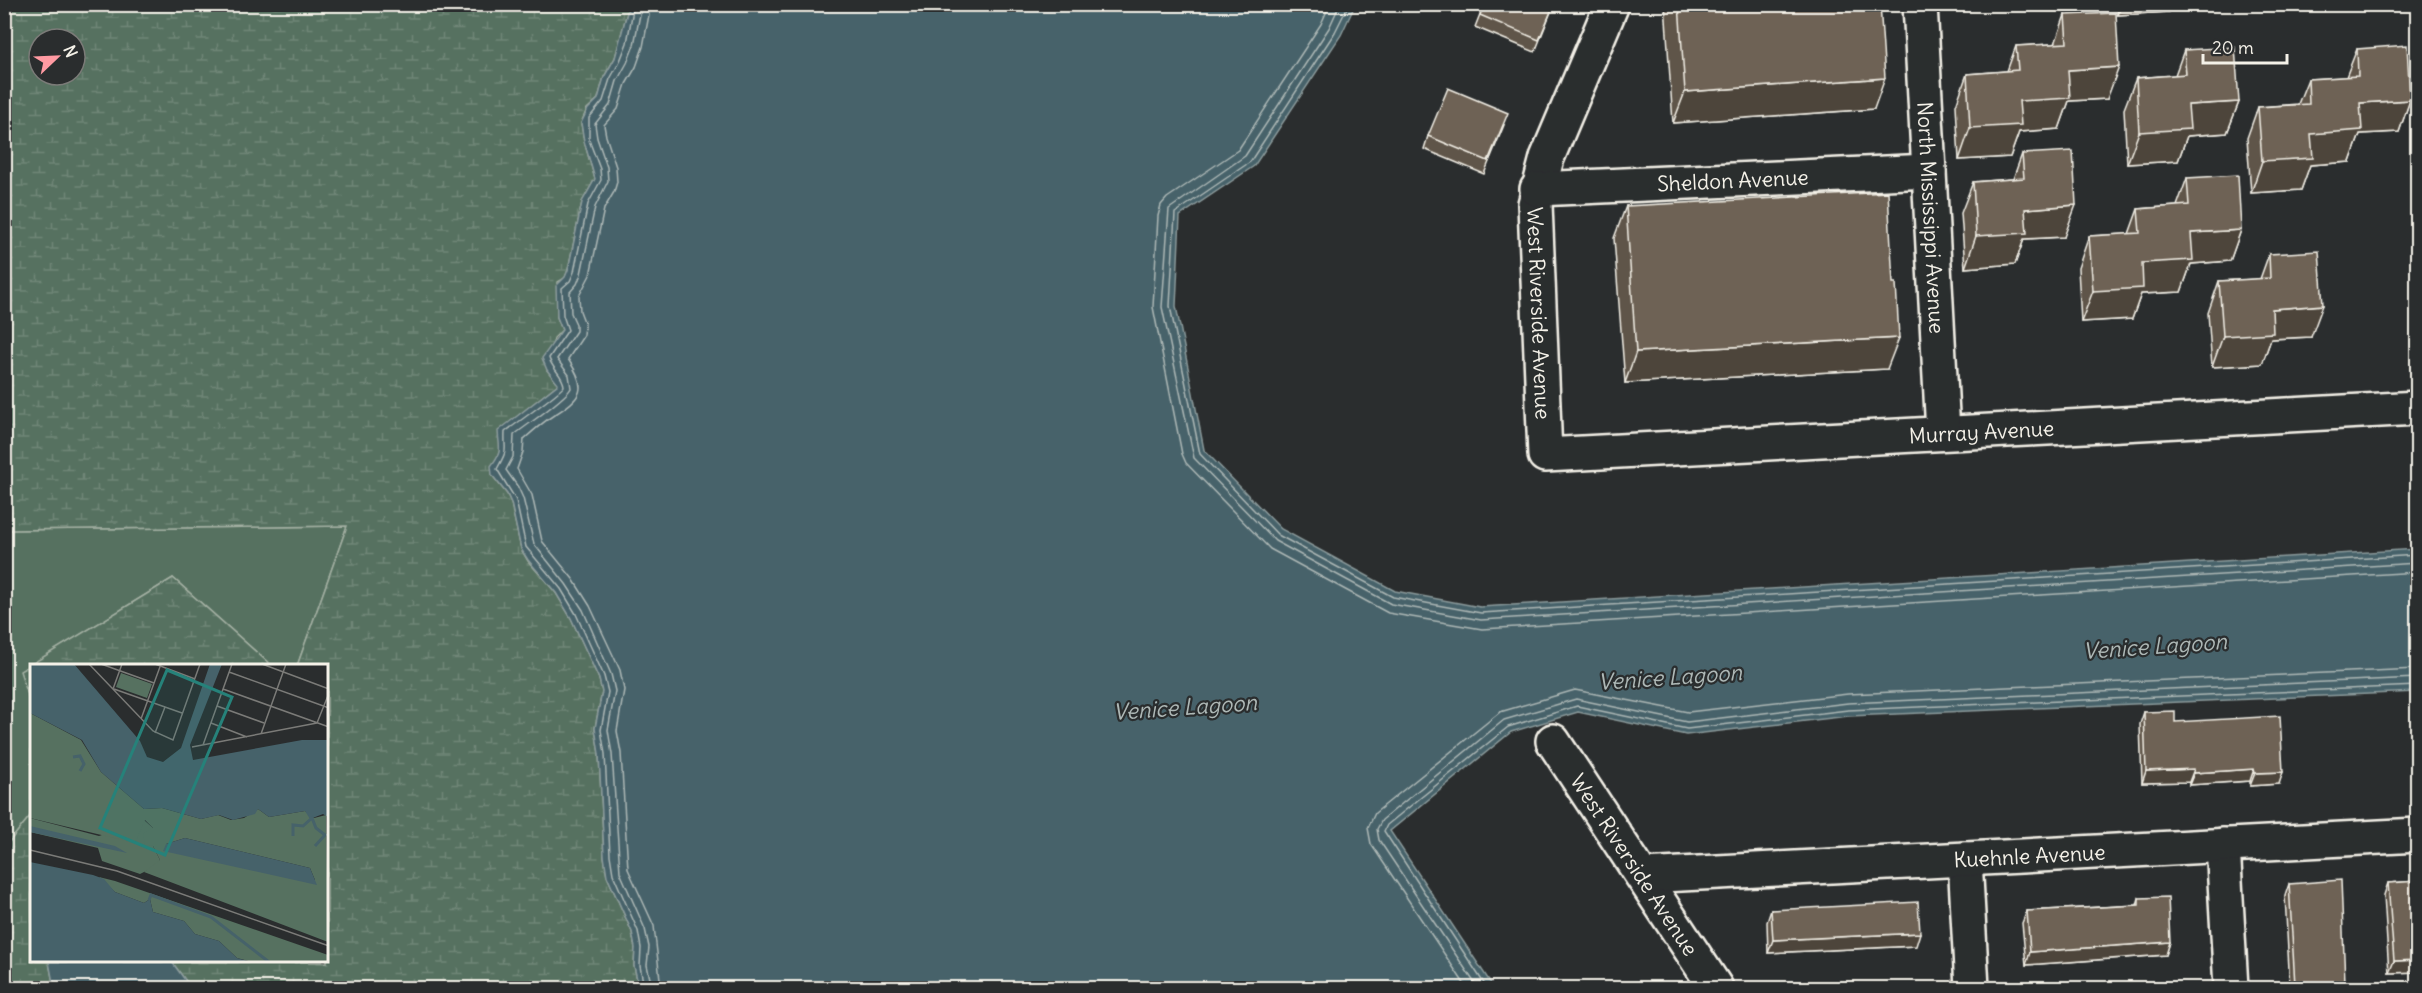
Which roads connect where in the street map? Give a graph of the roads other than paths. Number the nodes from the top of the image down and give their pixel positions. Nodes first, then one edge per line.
1 (1612, 4) edge
2 (1920, 4) edge
3 (1929, 171) junction
4 (1537, 189) junction
5 (2418, 408) edge
6 (1943, 433) junction
7 (1545, 455) joint
8 (1553, 741) dead end
9 (2418, 835) edge
10 (2223, 844) junction
11 (1965, 859) junction
12 (1643, 876) junction
13 (1716, 988) edge
14 (1972, 988) edge
15 (2231, 988) edge

1 - 4 street, West Riverside Avenue
2 - 3 street, North Mississippi Avenue
3 - 4 street, Sheldon Avenue
3 - 6 street, North Mississippi Avenue
4 - 7 street, West Riverside Avenue
5 - 6 street, Murray Avenue
6 - 7 street, Murray Avenue
8 - 12 street, West Riverside Avenue
9 - 10 street, Kuehnle Avenue
10 - 11 street, Kuehnle Avenue
10 - 15 street
11 - 12 street, Kuehnle Avenue
11 - 14 street
12 - 13 street, West Riverside Avenue

